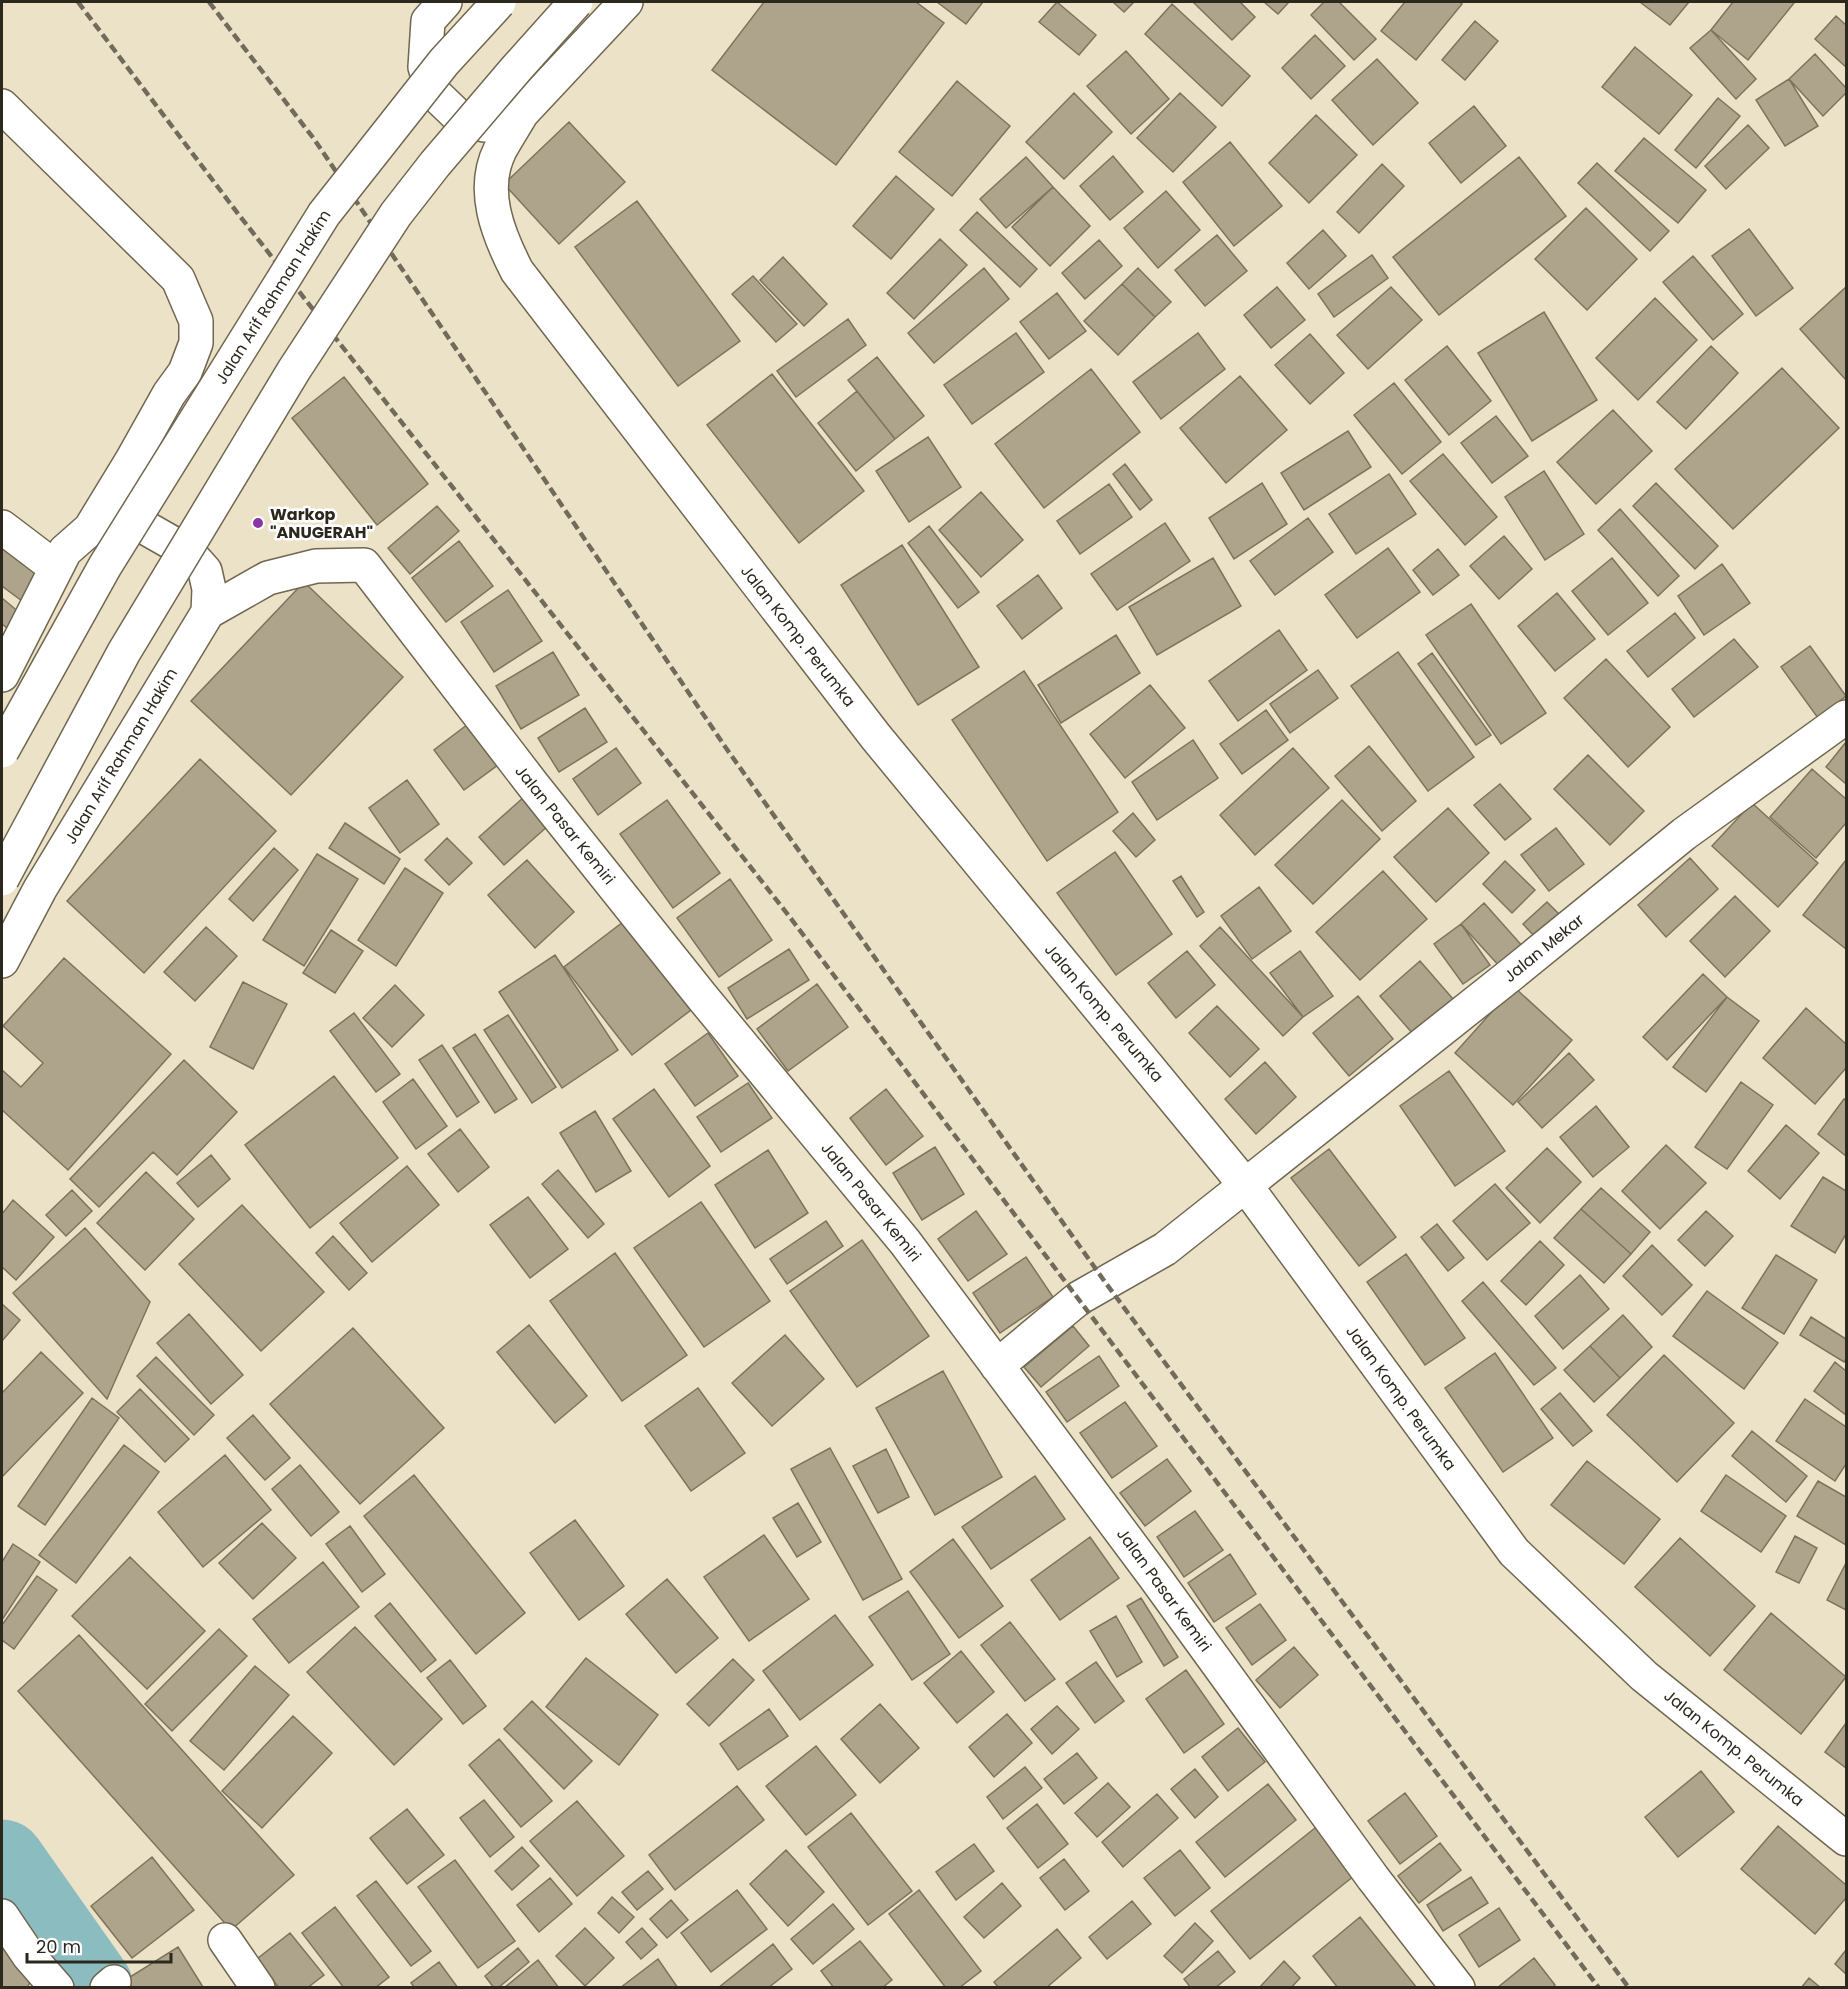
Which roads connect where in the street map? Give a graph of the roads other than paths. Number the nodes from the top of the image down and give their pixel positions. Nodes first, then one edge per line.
1 (499, 2) edge
2 (576, 2) edge
3 (627, 2) edge
4 (429, 8) edge
5 (2, 106) edge
6 (522, 113) junction
7 (2, 527) edge
8 (90, 529) junction
9 (56, 568) junction
10 (208, 612) junction
11 (2, 675) edge
12 (1846, 717) edge
13 (2, 751) edge
14 (2, 879) edge
15 (2, 962) edge
16 (1246, 1186) junction
17 (997, 1366) junction
18 (1846, 1839) edge
19 (2, 1916) edge
20 (225, 1940) dead end
21 (57, 1988) edge
22 (258, 1988) edge
23 (1458, 1988) edge

1 - 13 main road, Jalan Arif Rahman Hakim, bridge
2 - 14 main road, bridge
3 - 6 main road
4 - 6 main road
5 - 8 main road
6 - 16 main road, Jalan Komp. Perumka
7 - 9 main road
8 - 9 main road
8 - 10 main road
9 - 11 main road
10 - 15 main road, Jalan Arif Rahman Hakim
10 - 17 main road, Jalan Pasar Kemiri
12 - 16 main road, Jalan Mekar
16 - 17 main road, Jalan Mekar
16 - 18 main road, Jalan Komp. Perumka
17 - 23 main road, Jalan Pasar Kemiri
19 - 21 main road
20 - 22 main road

